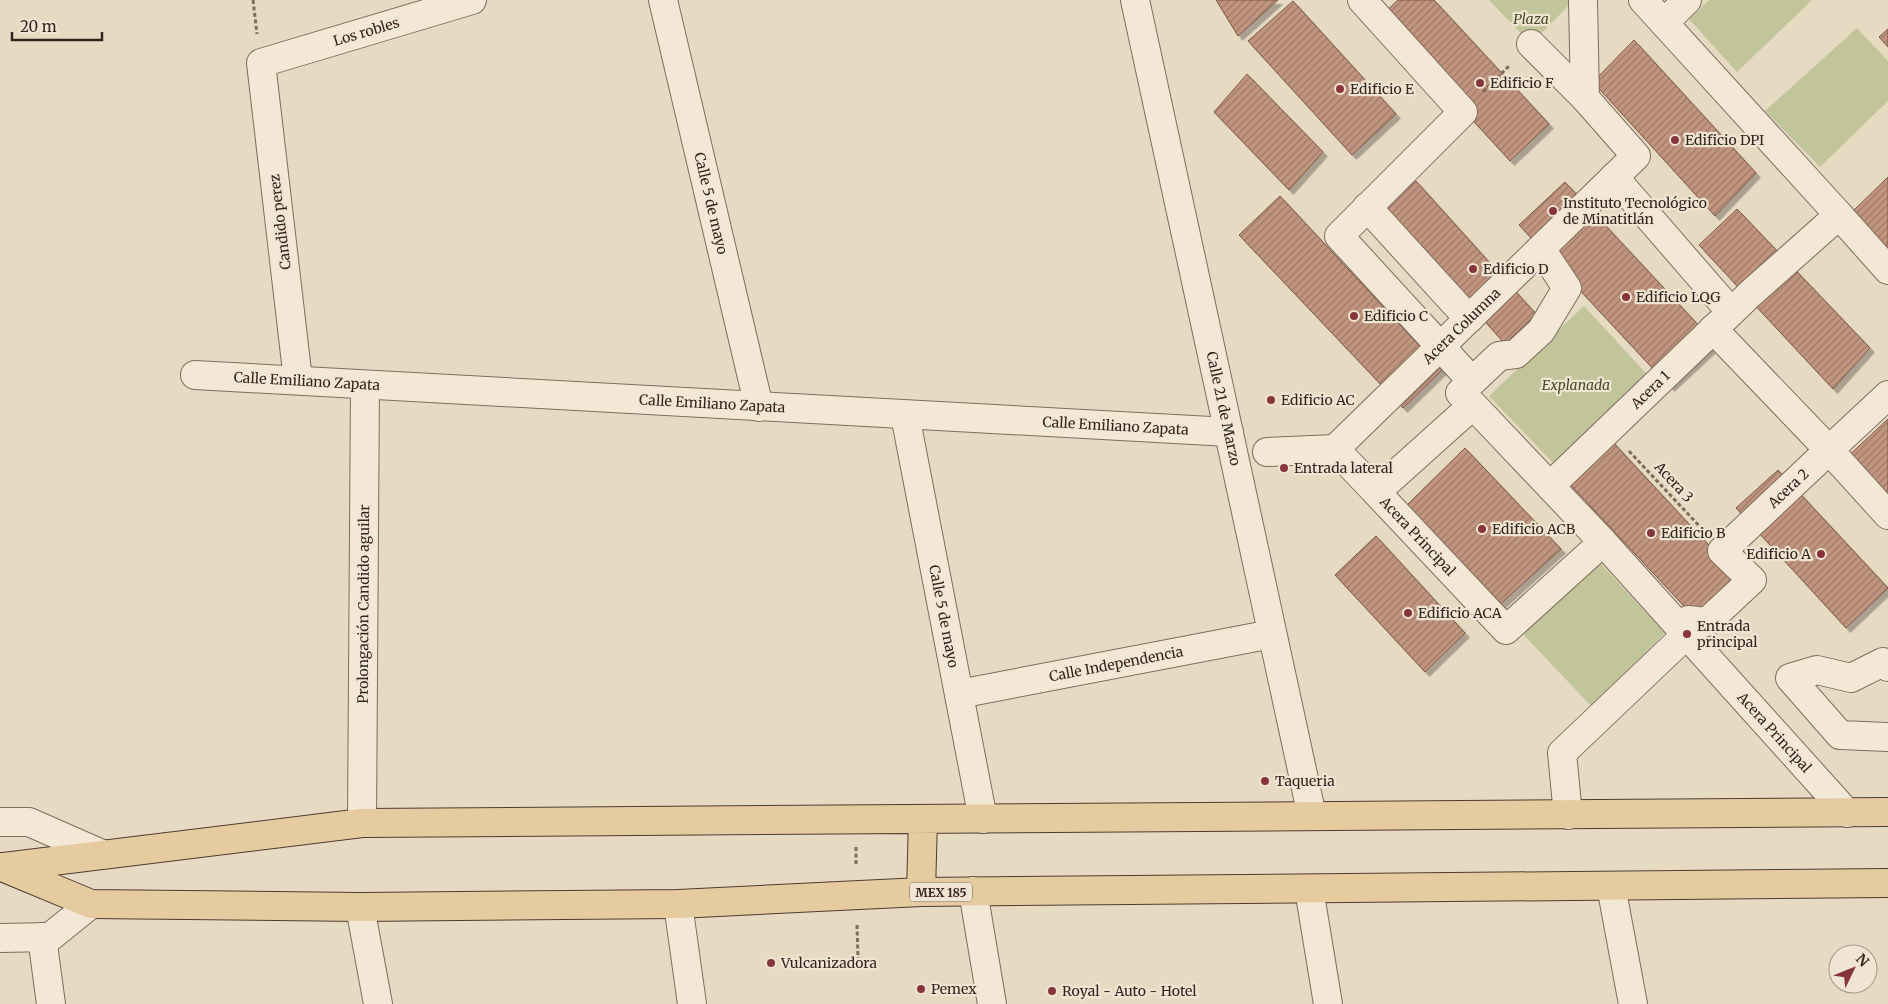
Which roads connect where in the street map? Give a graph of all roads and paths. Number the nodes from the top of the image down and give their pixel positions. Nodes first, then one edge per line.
1 (472, 0) edge
2 (663, 0) edge
3 (1135, 0) edge
4 (1583, 0) edge
5 (1643, 0) edge
6 (1688, 0) edge
7 (1368, 2) edge
8 (1664, 23) junction
9 (1531, 44) joint
10 (261, 63) joint
11 (1585, 98) junction
12 (1463, 112) junction
13 (1614, 177) junction
14 (1367, 207) junction
15 (1839, 215) junction
16 (1542, 249) junction
17 (1888, 270) edge
18 (1731, 312) junction
19 (1469, 319) junction
20 (1440, 347) junction
21 (195, 375) dead end
22 (298, 380) junction
23 (1472, 382) junction
24 (365, 385) junction
25 (1888, 394) edge
26 (759, 406) junction
27 (905, 414) junction
28 (1609, 429) junction
29 (1229, 432) junction
30 (1335, 449) junction
31 (1829, 450) junction
32 (1267, 452) dead end
33 (1550, 486) junction
34 (1371, 487) junction
35 (1888, 515) edge
36 (1602, 542) junction
37 (1722, 551) junction
38 (1682, 631) junction
39 (1272, 634) junction
40 (1888, 667) edge
41 (959, 694) junction
42 (1888, 737) edge
43 (1888, 812) edge
44 (1846, 813) junction
45 (1568, 814) junction
46 (1312, 816) junction
47 (923, 819) junction
48 (983, 819) junction
49 (0, 822) edge
50 (362, 823) junction
51 (102, 854) junction
52 (1, 867) edge
53 (1888, 883) edge
54 (1611, 886) junction
55 (1309, 888) junction
56 (973, 891) junction
57 (922, 892) junction
58 (91, 904) junction
59 (678, 904) junction
60 (360, 907) junction
61 (42, 937) junction
62 (0, 938) edge
63 (52, 1004) edge
64 (378, 1004) edge
65 (692, 1004) edge
66 (992, 1004) edge
67 (1328, 1004) edge
68 (1633, 1004) edge

1 - 10 street, Los robles
2 - 26 street, Calle 5 de mayo
3 - 29 street, Calle 21 de Marzo
4 - 11 street
5 - 8 street
6 - 8 street
7 - 12 street
8 - 15 street
9 - 11 street
9 - 12 path
10 - 22 street, Candido perez
11 - 13 street, Acera Columna
12 - 14 street
13 - 16 street, Acera Columna
13 - 18 street
14 - 19 street
14 - 20 street
15 - 17 street
15 - 18 street, Acera 1
16 - 19 street, Acera Columna
16 - 23 street
18 - 28 street, Acera 1
18 - 31 street
19 - 20 street, Acera Columna
20 - 23 street
20 - 30 street, Acera Columna
21 - 22 street, Calle Emiliano Zapata
22 - 24 street, Calle Emiliano Zapata
23 - 34 street
24 - 26 street, Calle Emiliano Zapata
24 - 50 street, Prolongación Candido aguilar
25 - 31 street, Acera 2
26 - 27 street, Calle Emiliano Zapata
27 - 29 street, Calle Emiliano Zapata
27 - 41 street, Calle 5 de mayo
28 - 33 street, Acera 1
28 - 37 path, Acera 3
29 - 39 street, Calle 21 de Marzo
30 - 32 street
30 - 34 street
31 - 35 street
31 - 37 street, Acera 2
33 - 34 street, Acera Principal
33 - 36 street, Acera Principal
34 - 36 street, Acera Principal
36 - 38 street, Acera Principal
37 - 38 street
38 - 44 street, Acera Principal
38 - 45 street
39 - 41 street, Calle Independencia
39 - 46 street, Calle 21 de Marzo
40 - 42 street
41 - 48 street, Calle 5 de mayo
43 - 44 main road, MEX 185
44 - 45 main road, MEX 185
45 - 46 main road, MEX 185
46 - 48 main road, MEX 185
47 - 48 main road, MEX 185
47 - 50 main road, MEX 185
47 - 57 main road
49 - 51 street
50 - 51 main road, MEX 185
51 - 52 main road, MEX 185
52 - 58 main road, MEX 185
53 - 54 main road, MEX 185
54 - 55 main road, MEX 185
54 - 68 street
55 - 56 main road, MEX 185
55 - 67 street
56 - 57 main road, MEX 185
56 - 66 street
57 - 59 main road, MEX 185
58 - 60 main road, MEX 185
58 - 61 street
59 - 60 main road, MEX 185
59 - 65 street
60 - 64 street
61 - 62 street
61 - 63 street

